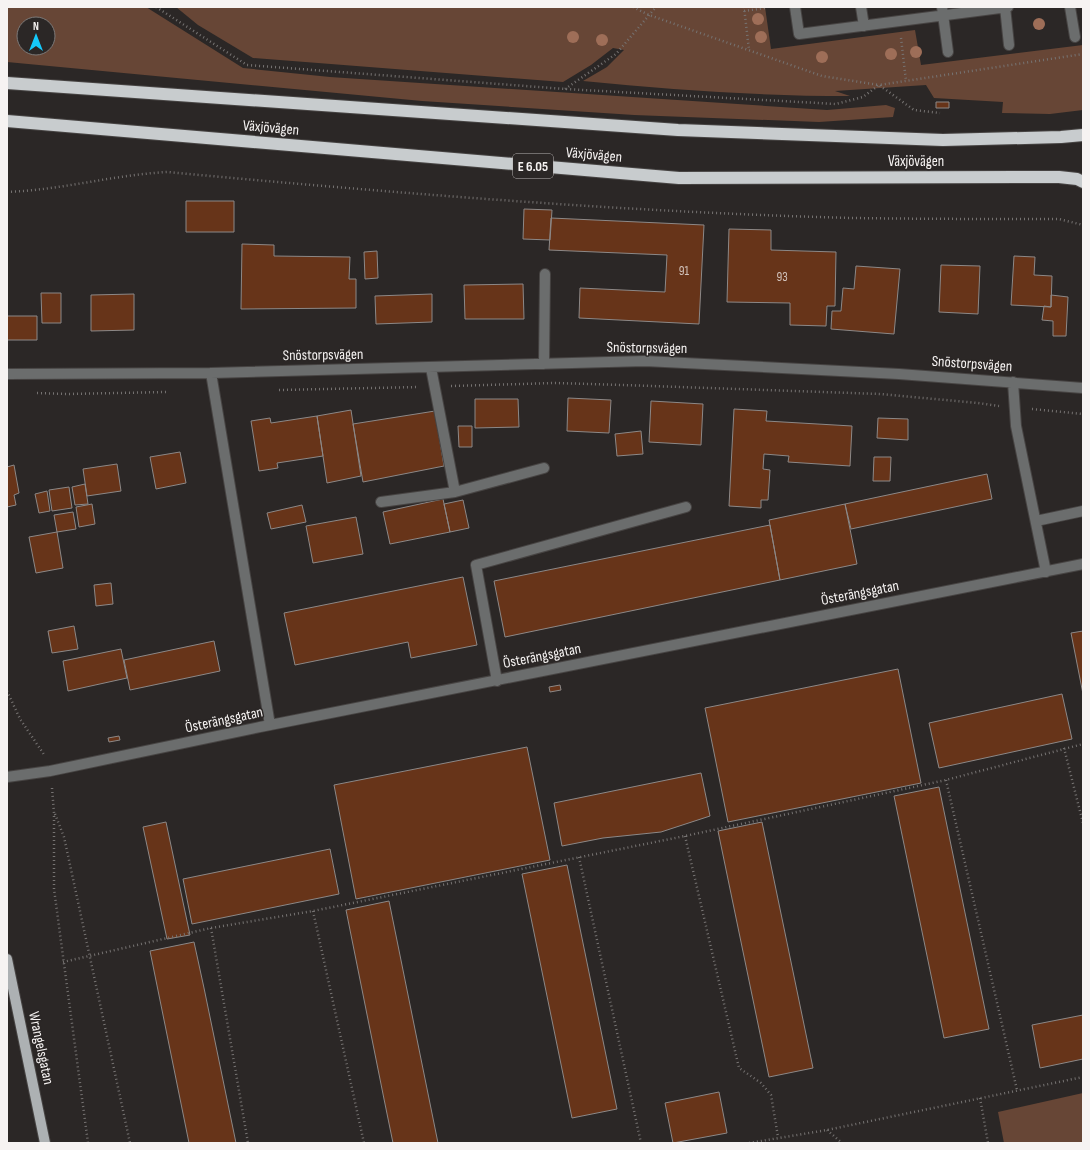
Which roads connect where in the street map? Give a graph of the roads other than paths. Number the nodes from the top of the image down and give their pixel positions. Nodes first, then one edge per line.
1 (795, 7) edge
2 (861, 7) edge
3 (1005, 7) edge
4 (1008, 7) edge
5 (1070, 7) edge
6 (942, 11) edge
7 (864, 26) junction
8 (1075, 37) dead end
9 (1009, 45) dead end
10 (948, 52) dead end
11 (7, 83) edge
12 (7, 121) edge
13 (1083, 135) edge
14 (1083, 182) edge
15 (545, 274) dead end
16 (544, 364) junction
17 (431, 368) junction
18 (211, 373) junction
19 (7, 374) edge
20 (1013, 382) junction
21 (1083, 388) edge
22 (544, 468) dead end
23 (455, 492) junction
24 (381, 502) dead end
25 (686, 507) dead end
26 (1083, 512) edge
27 (1036, 521) junction
28 (1083, 564) edge
29 (1046, 572) junction
30 (497, 681) junction
31 (270, 725) junction
32 (7, 777) edge
33 (7, 959) edge
34 (45, 1143) edge

1 - 7 street
2 - 7 street
3 - 4 street
3 - 6 street
3 - 9 street
5 - 8 street
6 - 7 street
6 - 10 street
11 - 13 highway, Växjövägen
12 - 14 highway, Växjövägen / E 6.05
15 - 16 street
16 - 17 street, Snöstorpsvägen
16 - 20 street, Snöstorpsvägen
17 - 18 street, Snöstorpsvägen
17 - 23 street
18 - 19 street, Snöstorpsvägen
18 - 31 street
20 - 21 street, Snöstorpsvägen
20 - 27 street
22 - 23 street
23 - 24 street
25 - 30 street
26 - 27 street
27 - 29 street
28 - 29 street, Österängsgatan
29 - 30 street, Österängsgatan
30 - 31 street, Österängsgatan
31 - 32 street, Österängsgatan
33 - 34 main road, Wrangelsgatan

